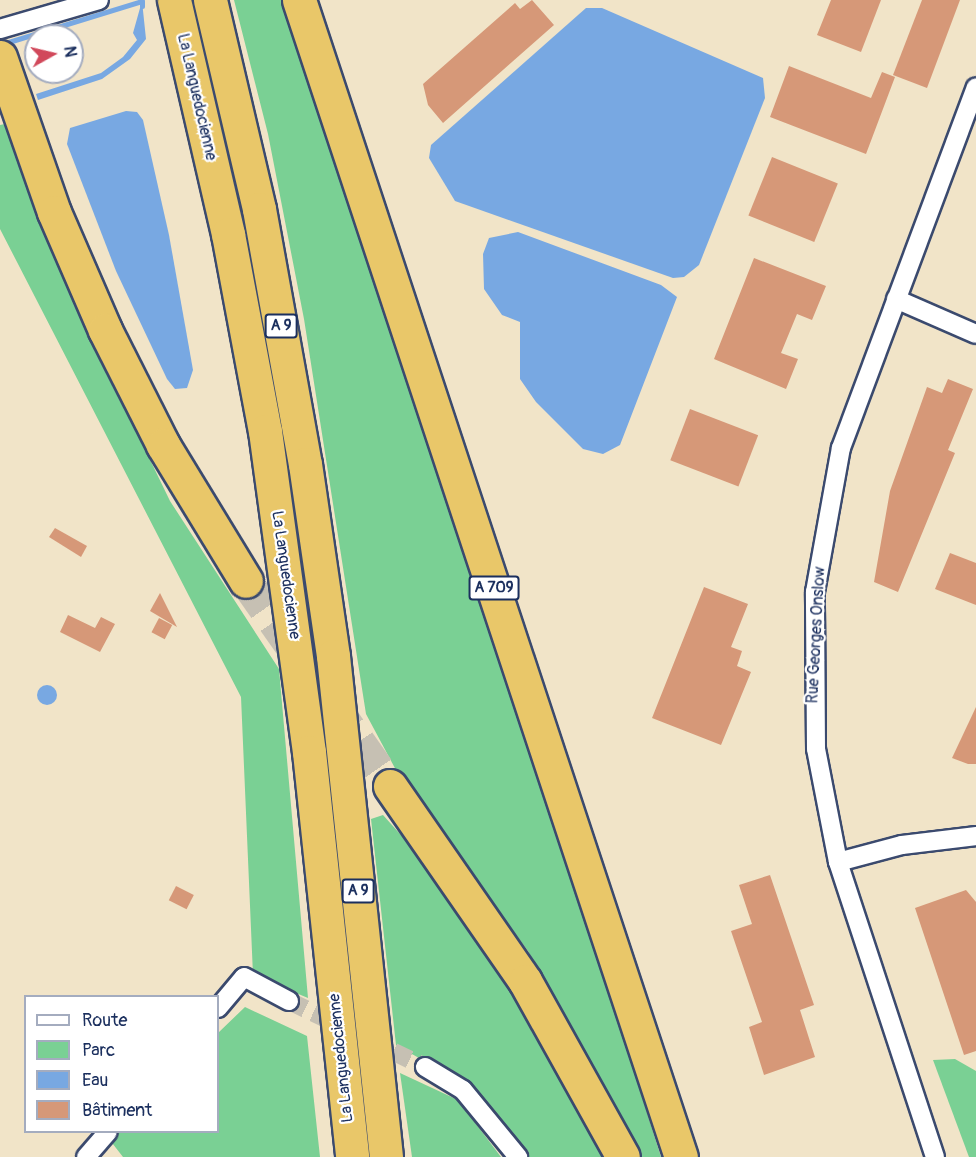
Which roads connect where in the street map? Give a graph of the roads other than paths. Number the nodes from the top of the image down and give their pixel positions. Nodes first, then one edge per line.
1 (99, 0) edge
2 (174, 0) edge
3 (210, 0) edge
4 (299, 0) edge
5 (0, 29) edge
6 (0, 57) edge
7 (976, 87) edge
8 (896, 299) junction
9 (976, 334) edge
10 (246, 580) tunnel mouth
11 (390, 786) tunnel mouth
12 (976, 836) edge
13 (838, 862) junction
14 (289, 1001) tunnel mouth
15 (219, 1007) edge
16 (424, 1067) tunnel mouth
17 (106, 1133) edge
18 (86, 1157) edge
19 (352, 1157) edge
20 (386, 1157) edge
21 (518, 1157) edge
22 (623, 1157) edge
23 (681, 1157) edge
24 (935, 1157) edge

1 - 5 street
2 - 19 highway, La Languedocienne / A 9
3 - 20 highway, A 9
4 - 23 highway, A 709
6 - 10 highway
7 - 8 street, Rue Georges Onslow
8 - 9 street
8 - 13 street, Rue Georges Onslow
11 - 22 highway
12 - 13 street
13 - 24 street, Rue Georges Onslow
14 - 15 street
16 - 21 street
17 - 18 street

